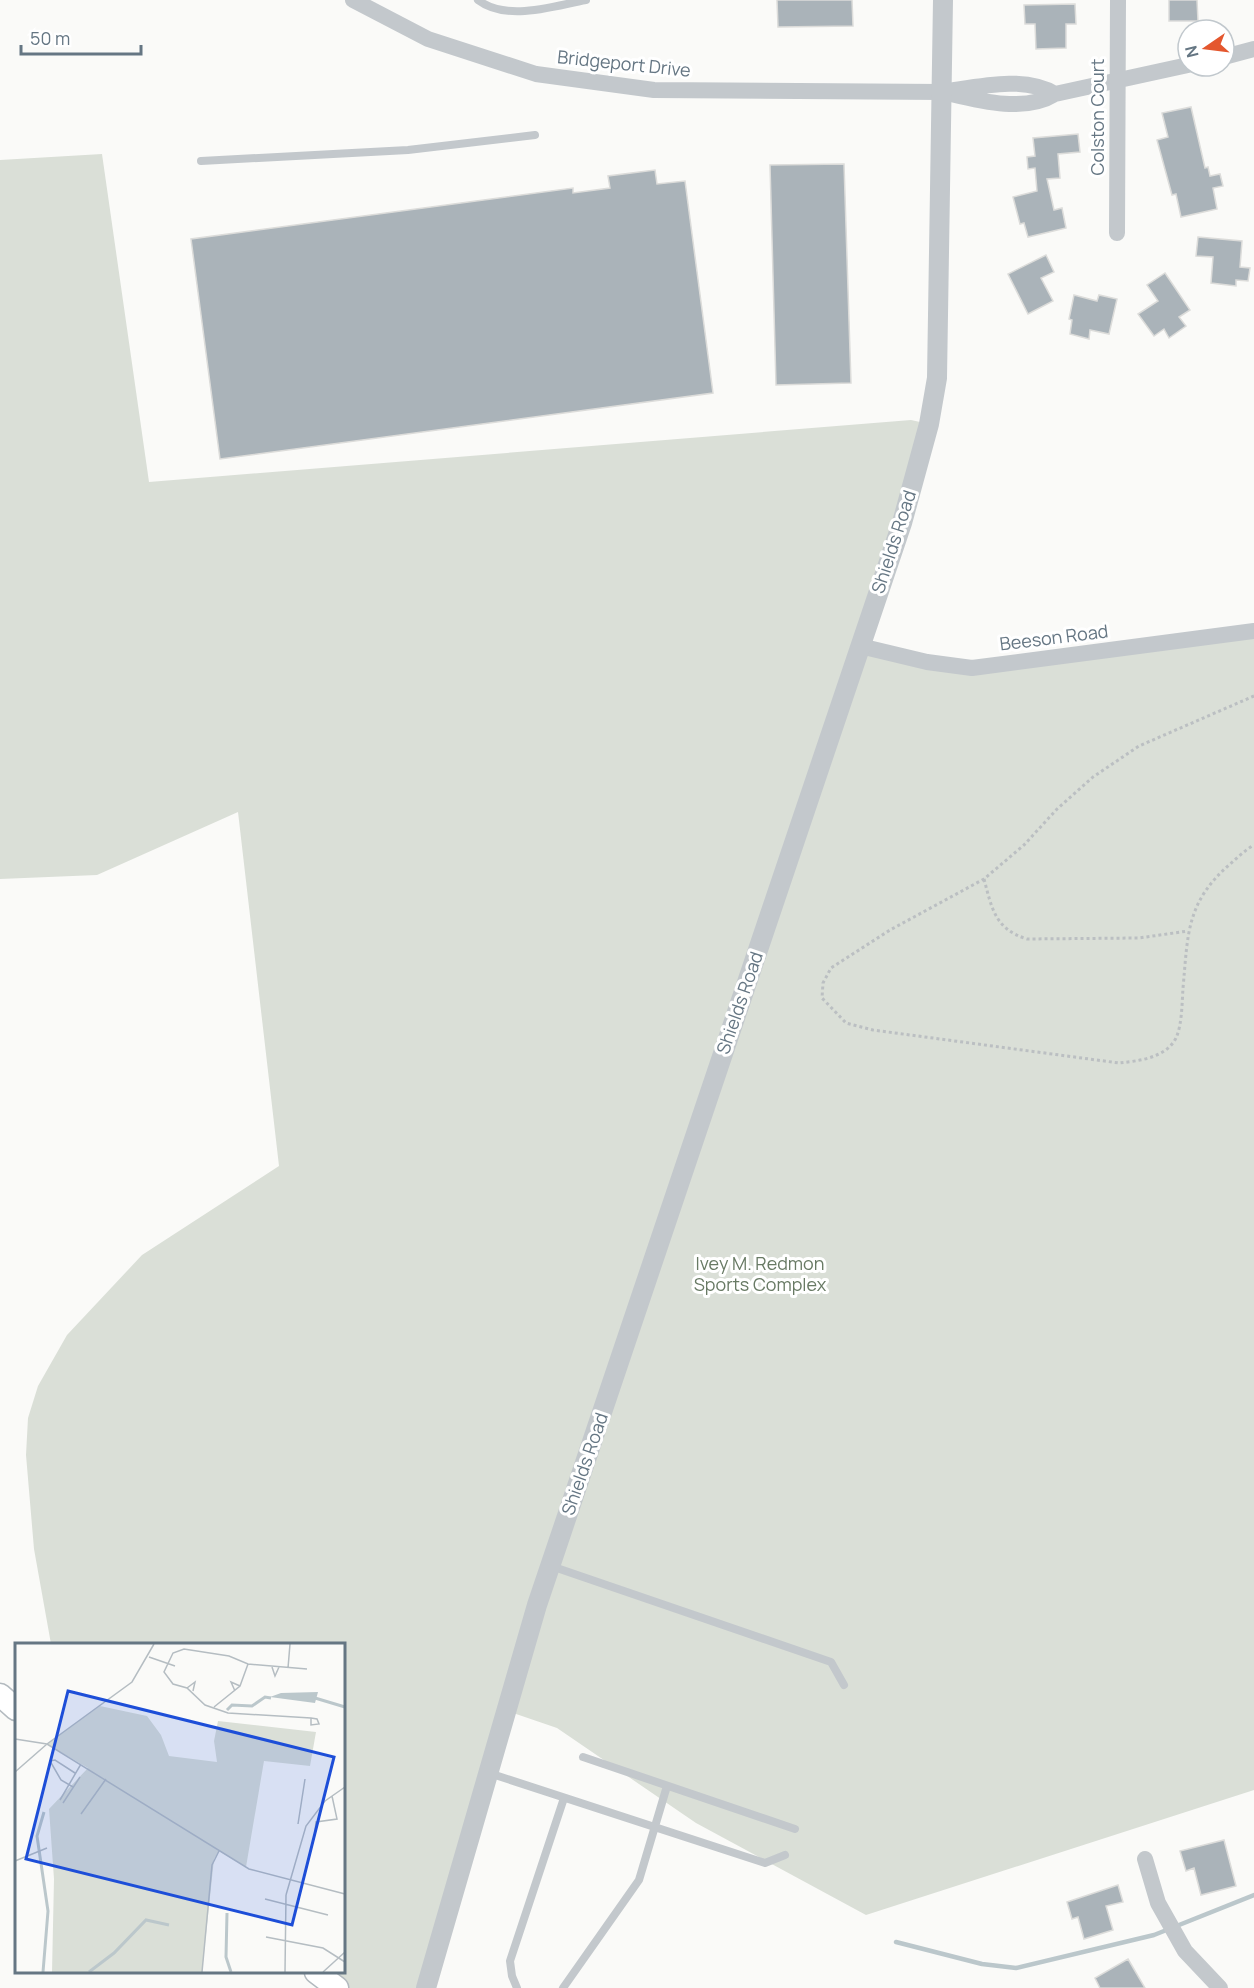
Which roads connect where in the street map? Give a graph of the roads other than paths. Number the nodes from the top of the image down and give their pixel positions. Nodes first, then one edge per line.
1 (353, 0) edge
2 (478, 0) edge
3 (586, 0) edge
4 (943, 0) edge
5 (1118, 0) edge
6 (1254, 49) edge
7 (1236, 54) edge
8 (1176, 68) edge
9 (1117, 82) junction
10 (942, 92) junction
11 (535, 135) dead end
12 (201, 161) dead end
13 (1117, 233) dead end
14 (1254, 631) edge
15 (860, 646) junction
16 (551, 1566) junction
17 (844, 1685) dead end
18 (0, 1695) edge
19 (15, 1708) edge
20 (583, 1757) dead end
21 (488, 1773) junction
22 (668, 1786) junction
23 (564, 1798) junction
24 (654, 1827) junction
25 (795, 1829) dead end
26 (785, 1855) dead end
27 (1145, 1859) dead end
28 (318, 1973) edge
29 (337, 1988) edge
30 (426, 1988) edge
31 (518, 1988) edge
32 (563, 1988) edge
33 (1220, 1988) edge

1 - 10 street, Bridgeport Drive
2 - 3 lane
4 - 10 street, Shields Road
5 - 9 street, Colston Court
6 - 7 street
8 - 9 street
9 - 10 street, Bridgeport Drive
9 - 13 street, Colston Court
10 - 15 street, Shields Road
11 - 12 lane
14 - 15 street, Beeson Road
15 - 16 street, Shields Road
16 - 17 lane
16 - 21 street, Shields Road
18 - 19 main road
20 - 22 lane
21 - 23 lane
21 - 30 street, Shields Road
22 - 24 lane
22 - 25 lane
23 - 24 lane
23 - 31 lane
24 - 26 lane
24 - 32 lane
27 - 33 street
28 - 29 main road

